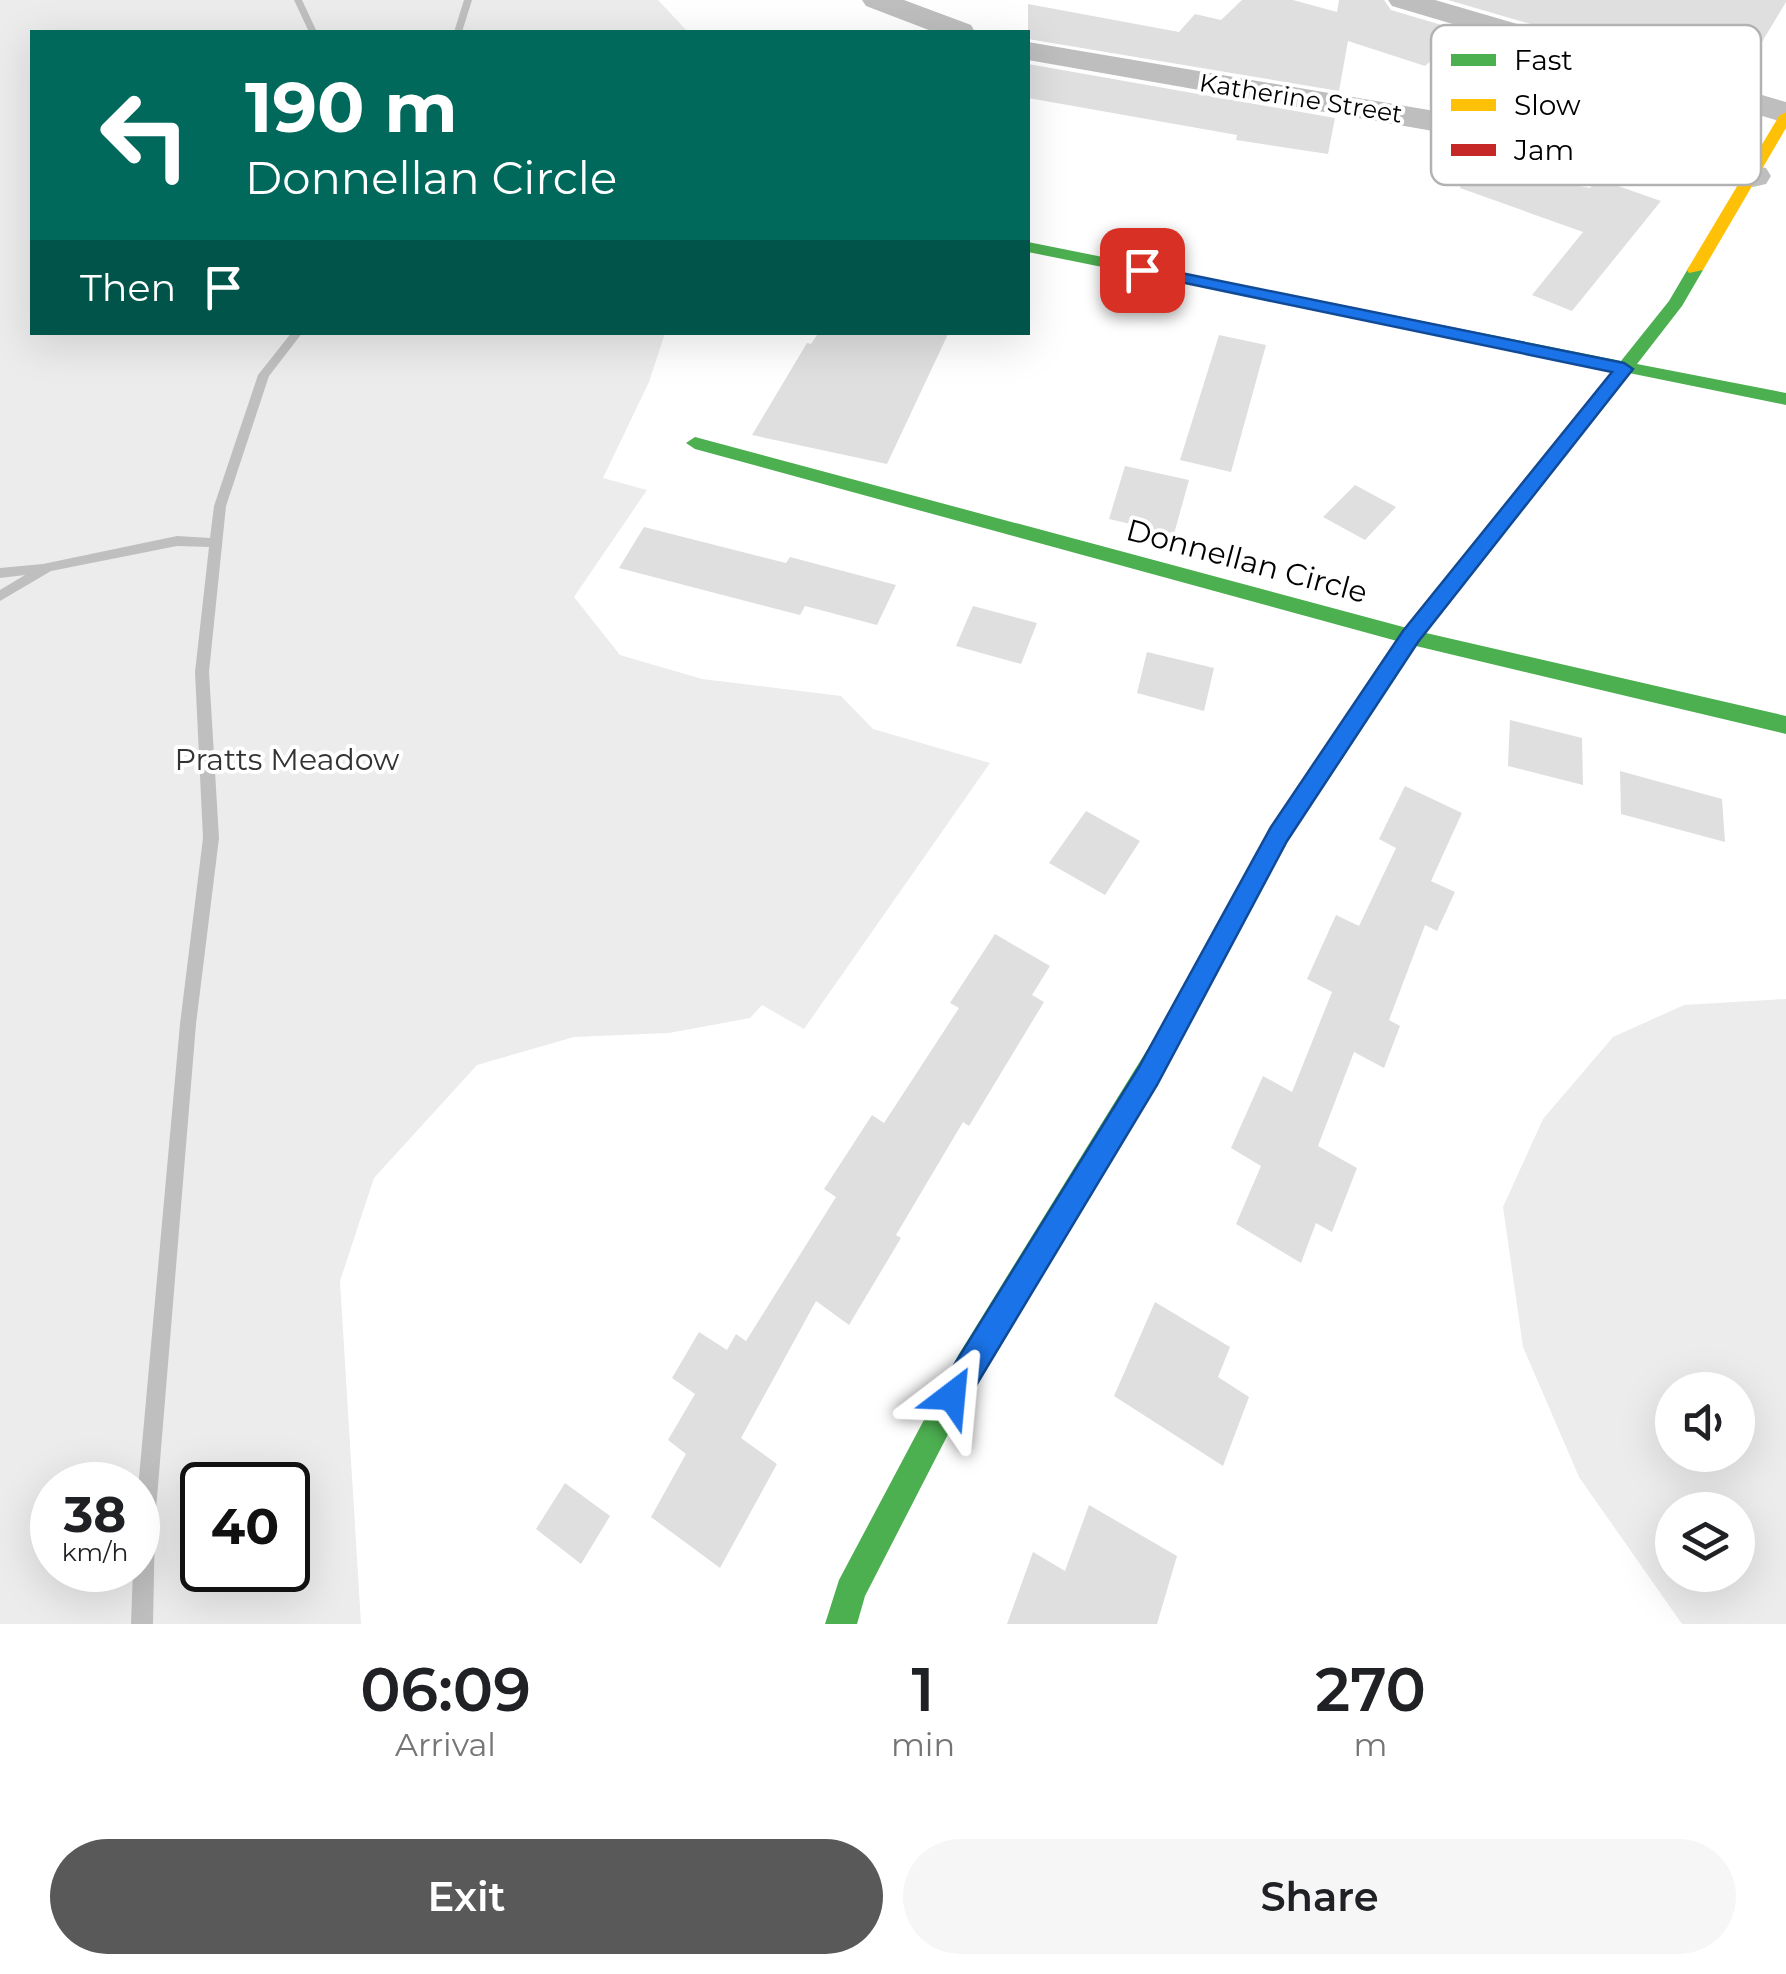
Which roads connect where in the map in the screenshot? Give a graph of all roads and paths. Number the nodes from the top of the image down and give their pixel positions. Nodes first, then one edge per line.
1 (877, 0) edge
2 (1403, 0) edge
3 (1487, 25) edge
4 (955, 30) edge
5 (1030, 51) edge
6 (1761, 107) edge
7 (1786, 114) edge
8 (1431, 120) edge
9 (1761, 161) edge
10 (1748, 185) edge
11 (1030, 247) edge
12 (1624, 369) junction
13 (1786, 399) edge
14 (695, 444) dead end
15 (1411, 636) junction
16 (1786, 725) edge
17 (841, 1624) edge

1 - 4 street
2 - 3 street
5 - 8 street, Katherine Street
6 - 7 street
7 - 9 street
10 - 12 street
11 - 12 street
12 - 13 street
12 - 15 street
14 - 15 street, Donnellan Circle
15 - 16 street, Donnellan Circle
15 - 17 street

